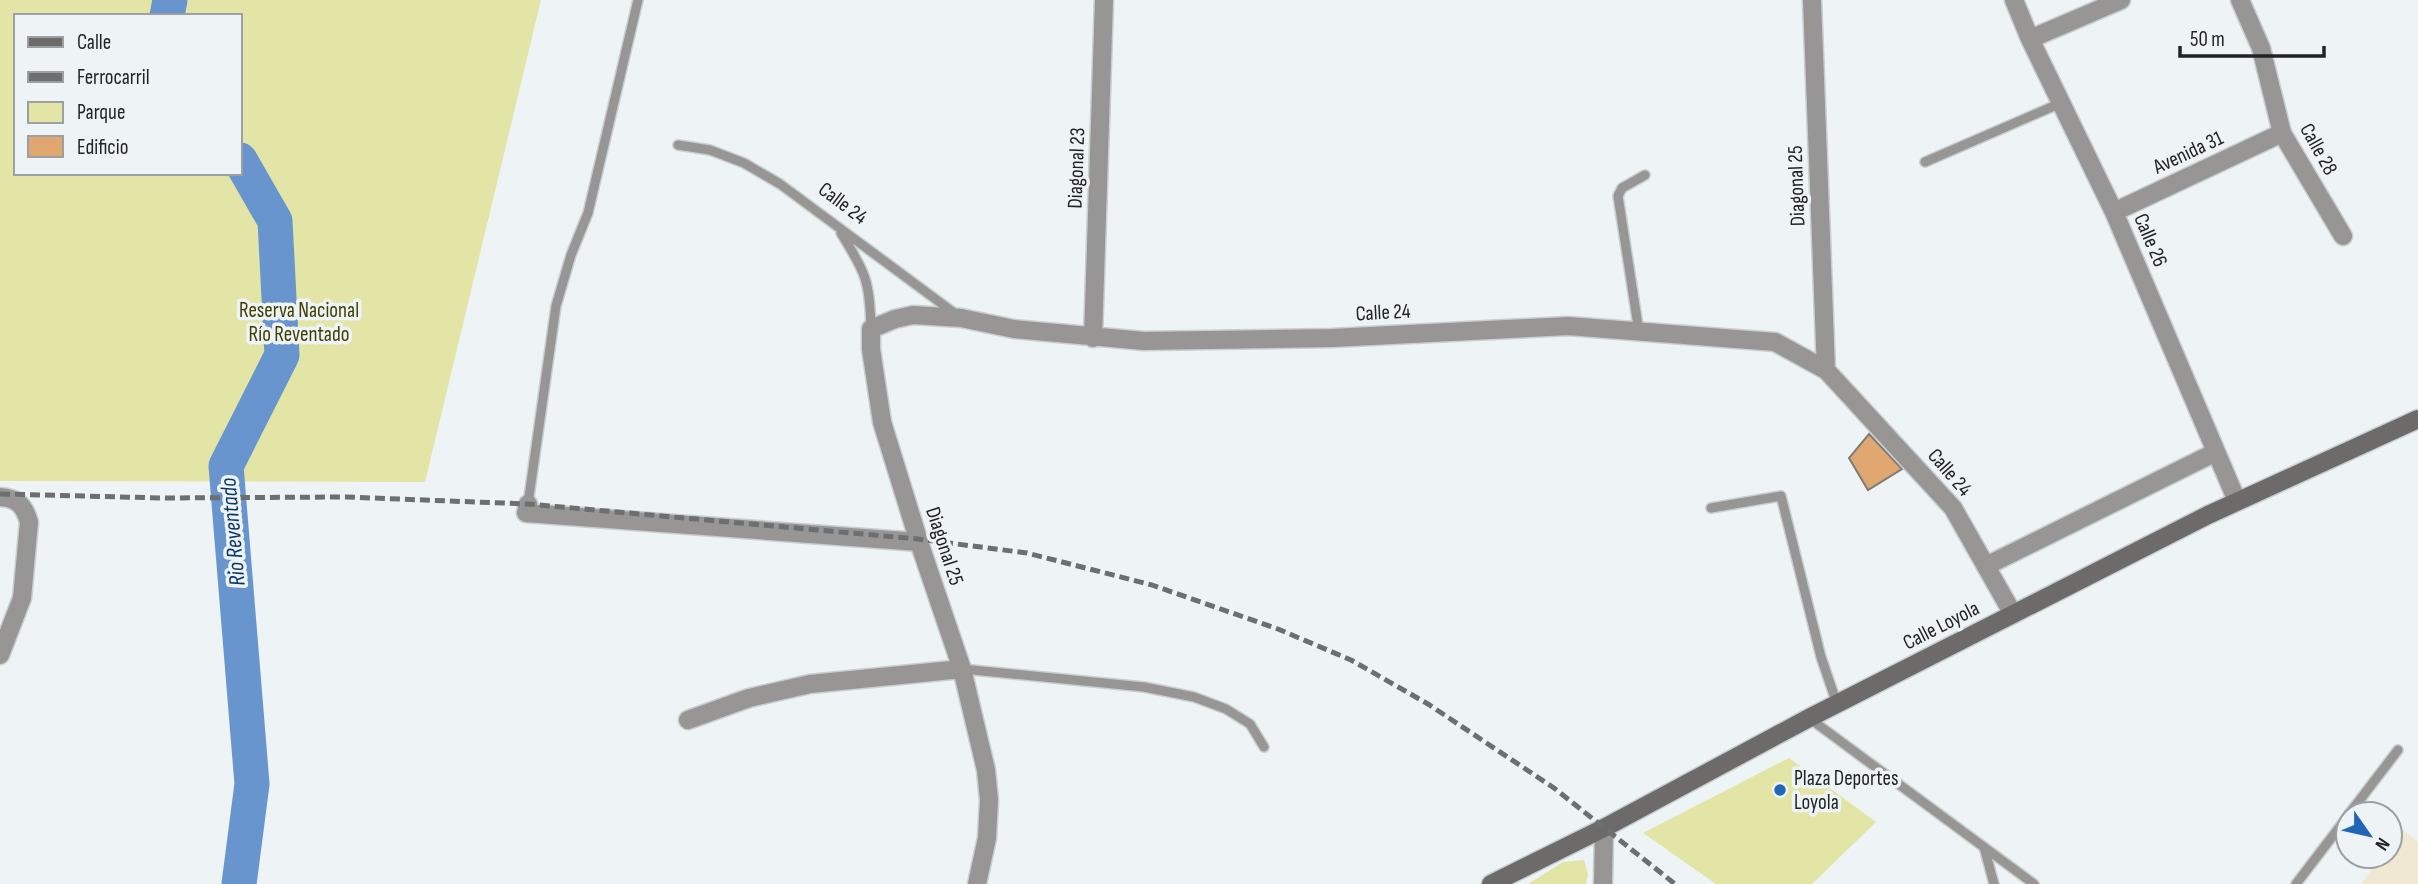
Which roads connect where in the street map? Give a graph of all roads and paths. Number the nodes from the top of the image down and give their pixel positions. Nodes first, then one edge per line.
1 (638, 0) edge
2 (1104, 0) edge
3 (1812, 0) edge
4 (2014, 0) edge
5 (2121, 0) edge
6 (2240, 0) edge
7 (2031, 39) junction
8 (2062, 103) junction
9 (2282, 133) junction
10 (678, 145) dead end
11 (1925, 162) dead end
12 (1645, 175) dead end
13 (2114, 212) junction
14 (837, 227) junction
15 (2343, 236) dead end
16 (961, 318) junction
17 (871, 329) junction
18 (1639, 332) junction
19 (1093, 338) junction
20 (1826, 370) junction
21 (2418, 419) edge
22 (2216, 452) junction
23 (0, 498) edge
24 (2237, 501) junction
25 (528, 504) joint
26 (1711, 508) dead end
27 (919, 542) junction
28 (1986, 566) junction
29 (2013, 614) junction
30 (0, 655) edge
31 (962, 669) junction
32 (1837, 704) junction
33 (1809, 718) junction
34 (688, 720) dead end
35 (1264, 747) dead end
36 (2398, 750) dead end
37 (2360, 800) edge
38 (1604, 828) junction
39 (2334, 835) edge
40 (1984, 847) junction
41 (977, 884) edge
42 (1491, 884) edge
43 (1602, 884) edge
44 (1994, 884) edge
45 (2034, 884) edge
46 (2296, 884) edge

1 - 25 lane
2 - 19 street, Diagonal 23
3 - 20 street, Diagonal 25
4 - 7 street, Calle 26
5 - 7 street
6 - 9 street, Calle 28
7 - 8 street, Calle 26
8 - 11 lane
8 - 13 street, Calle 26
9 - 13 street, Avenida 31
9 - 15 street, Calle 28
10 - 14 lane, Calle 24
12 - 18 lane
13 - 22 street, Calle 26
14 - 16 lane, Calle 24
14 - 17 lane, Diagonal 25
16 - 17 street
16 - 19 street, Calle 24
17 - 27 street, Diagonal 25
18 - 19 street, Calle 24
18 - 20 street, Calle 24
20 - 28 street, Calle 24
21 - 24 main road, Calle Loyola
22 - 24 street, Calle 26
22 - 28 street
23 - 30 street
24 - 29 main road, Calle Loyola
25 - 27 street
26 - 32 lane
27 - 31 street, Diagonal 25
28 - 29 street, Calle 24
29 - 32 main road, Calle Loyola
31 - 34 street
31 - 35 lane
31 - 41 street, Diagonal 25
32 - 33 main road, Calle Loyola
33 - 38 main road, Calle Loyola
33 - 40 lane
36 - 37 lane
38 - 42 main road, Calle Loyola
38 - 43 street
39 - 46 lane
40 - 44 lane
40 - 45 lane

